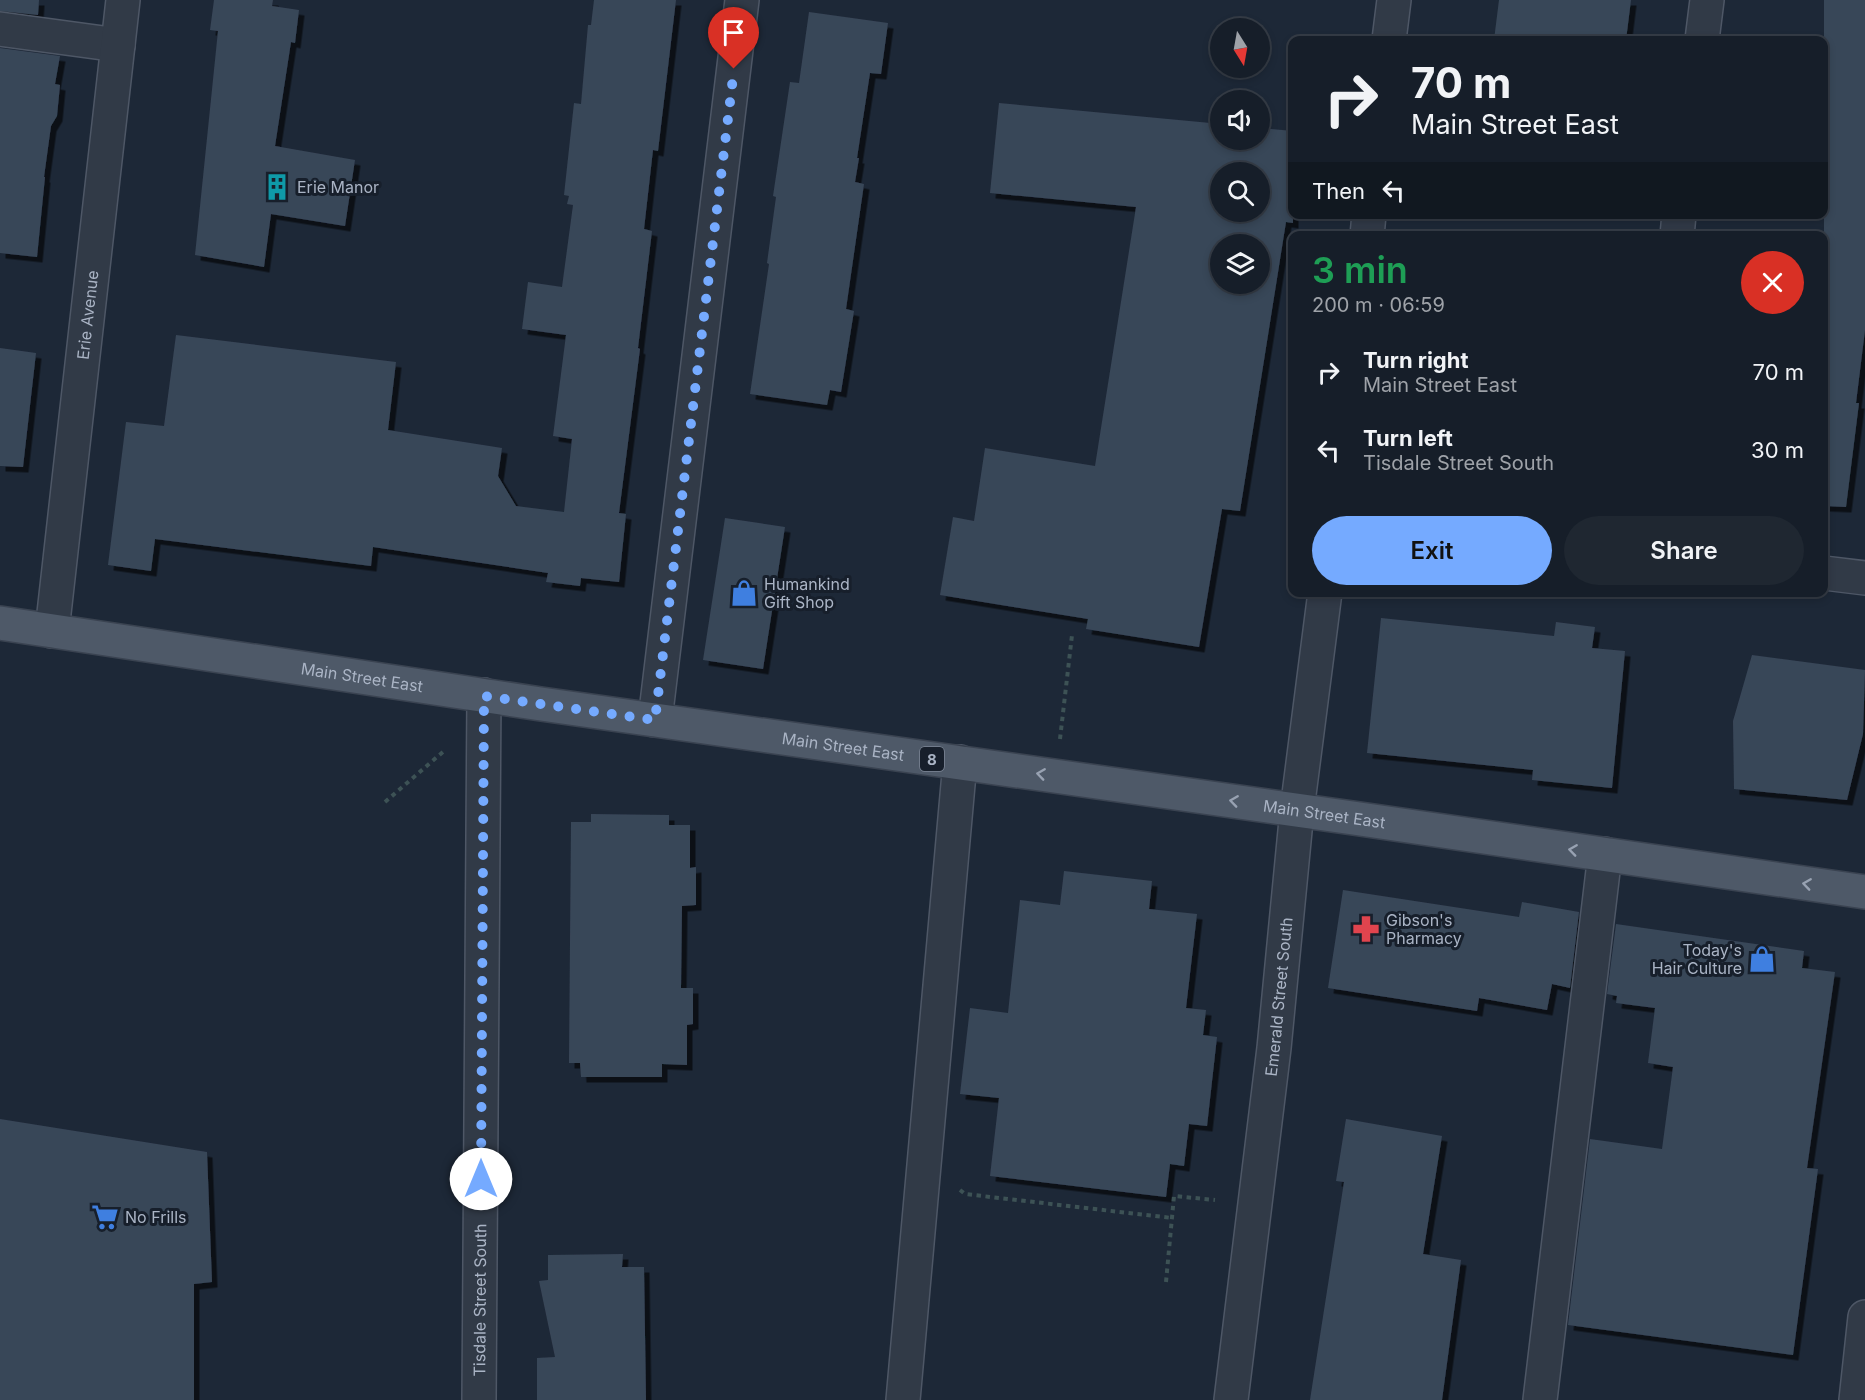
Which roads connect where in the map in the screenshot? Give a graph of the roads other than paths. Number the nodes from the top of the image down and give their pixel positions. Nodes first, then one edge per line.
1 (123, 0) edge
2 (742, 0) edge
3 (1394, 0) edge
4 (1707, 0) edge
5 (0, 29) edge
6 (1390, 36) edge
7 (1702, 36) edge
8 (118, 45) junction
9 (1828, 573) edge
10 (1865, 578) edge
11 (1324, 597) edge
12 (0, 623) edge
13 (52, 631) junction
14 (484, 696) junction
15 (655, 720) junction
16 (960, 762) junction
17 (1297, 810) junction
18 (1605, 854) junction
19 (1865, 892) edge
20 (1865, 1317) edge
21 (479, 1400) edge
22 (903, 1400) edge
23 (1231, 1400) edge
24 (1540, 1400) edge
25 (1856, 1400) edge

1 - 8 street, Erie Avenue
2 - 15 street
3 - 6 street
4 - 7 street
5 - 8 street
8 - 13 street, Erie Avenue
9 - 10 street
11 - 17 street, Emerald Street South
12 - 13 main road, Main Street East / 8
13 - 14 main road, Main Street East / 8
14 - 15 main road, Main Street East / 8
14 - 21 street, Tisdale Street South
15 - 16 main road, Main Street East / 8
17 -> 16 main road, Main Street East / 8
16 - 22 street
18 -> 17 main road, Main Street East / 8
17 - 23 street, Emerald Street South
19 -> 18 main road, Main Street East / 8
18 - 24 street
20 - 25 street

